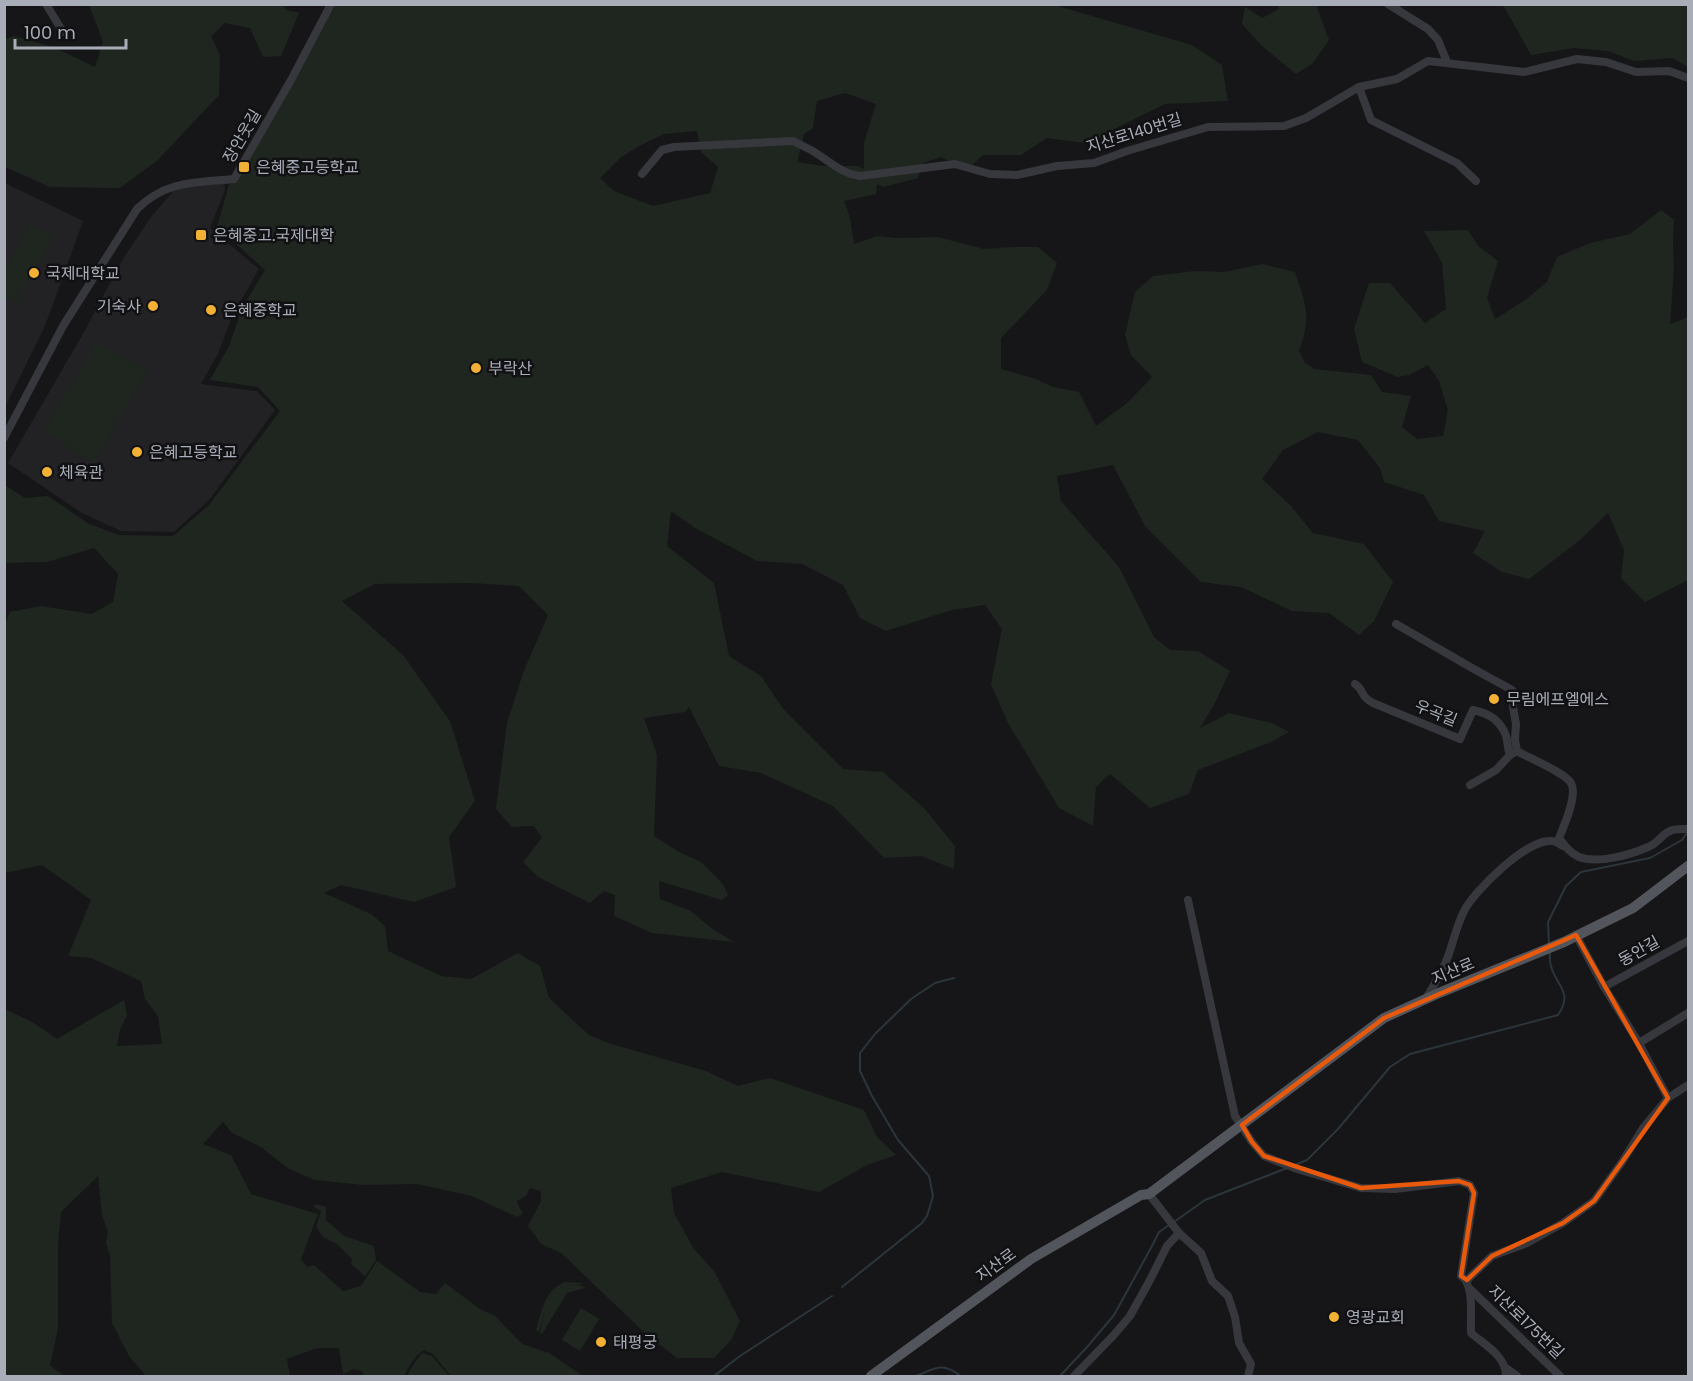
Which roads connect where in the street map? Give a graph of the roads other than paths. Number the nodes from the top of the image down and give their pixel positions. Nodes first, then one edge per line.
1 (46, 4) edge
2 (331, 4) edge
3 (1388, 4) edge
4 (63, 32) dead end
5 (1447, 62) junction
6 (1689, 78) edge
7 (1359, 87) junction
8 (642, 174) dead end
9 (1476, 181) dead end
10 (4, 438) edge
11 (1396, 624) dead end
12 (1355, 684) dead end
13 (1513, 753) junction
14 (1470, 785) dead end
15 (1689, 829) edge
16 (1568, 850) junction
17 (1689, 866) edge
18 (1188, 900) dead end
19 (1576, 935) junction
20 (1689, 941) edge
21 (1604, 987) junction
22 (1425, 1000) junction
23 (1689, 1013) edge
24 (1639, 1044) junction
25 (1689, 1085) edge
26 (1668, 1098) junction
27 (1242, 1125) junction
28 (1149, 1194) junction
29 (1177, 1230) junction
30 (1469, 1284) junction
31 (1506, 1372) edge
32 (871, 1377) edge
33 (1074, 1377) edge
34 (1248, 1377) edge
35 (1517, 1377) edge
36 (1560, 1377) edge

1 - 4 street
2 - 10 street, 장안웃길
3 - 5 street
5 - 6 street, 지산로140번길
5 - 7 street, 지산로140번길
7 - 8 street, 지산로140번길
7 - 9 street
11 - 13 street
12 - 13 street, 우곡길
13 - 14 street
13 - 16 street
15 - 16 street
16 - 22 street
17 - 19 main road, 지산로
18 - 27 street
19 - 21 street
19 - 22 main road, 지산로
20 - 21 street, 동안길
21 - 24 street
22 - 27 main road, 지산로
23 - 24 street
24 - 26 street
25 - 26 street
26 - 30 street
27 - 28 main road, 지산로
27 - 30 street
28 - 29 street
28 - 32 main road, 지산로
29 - 33 street
29 - 34 street
30 - 31 street
30 - 36 street, 지산로175번길
31 - 35 street

